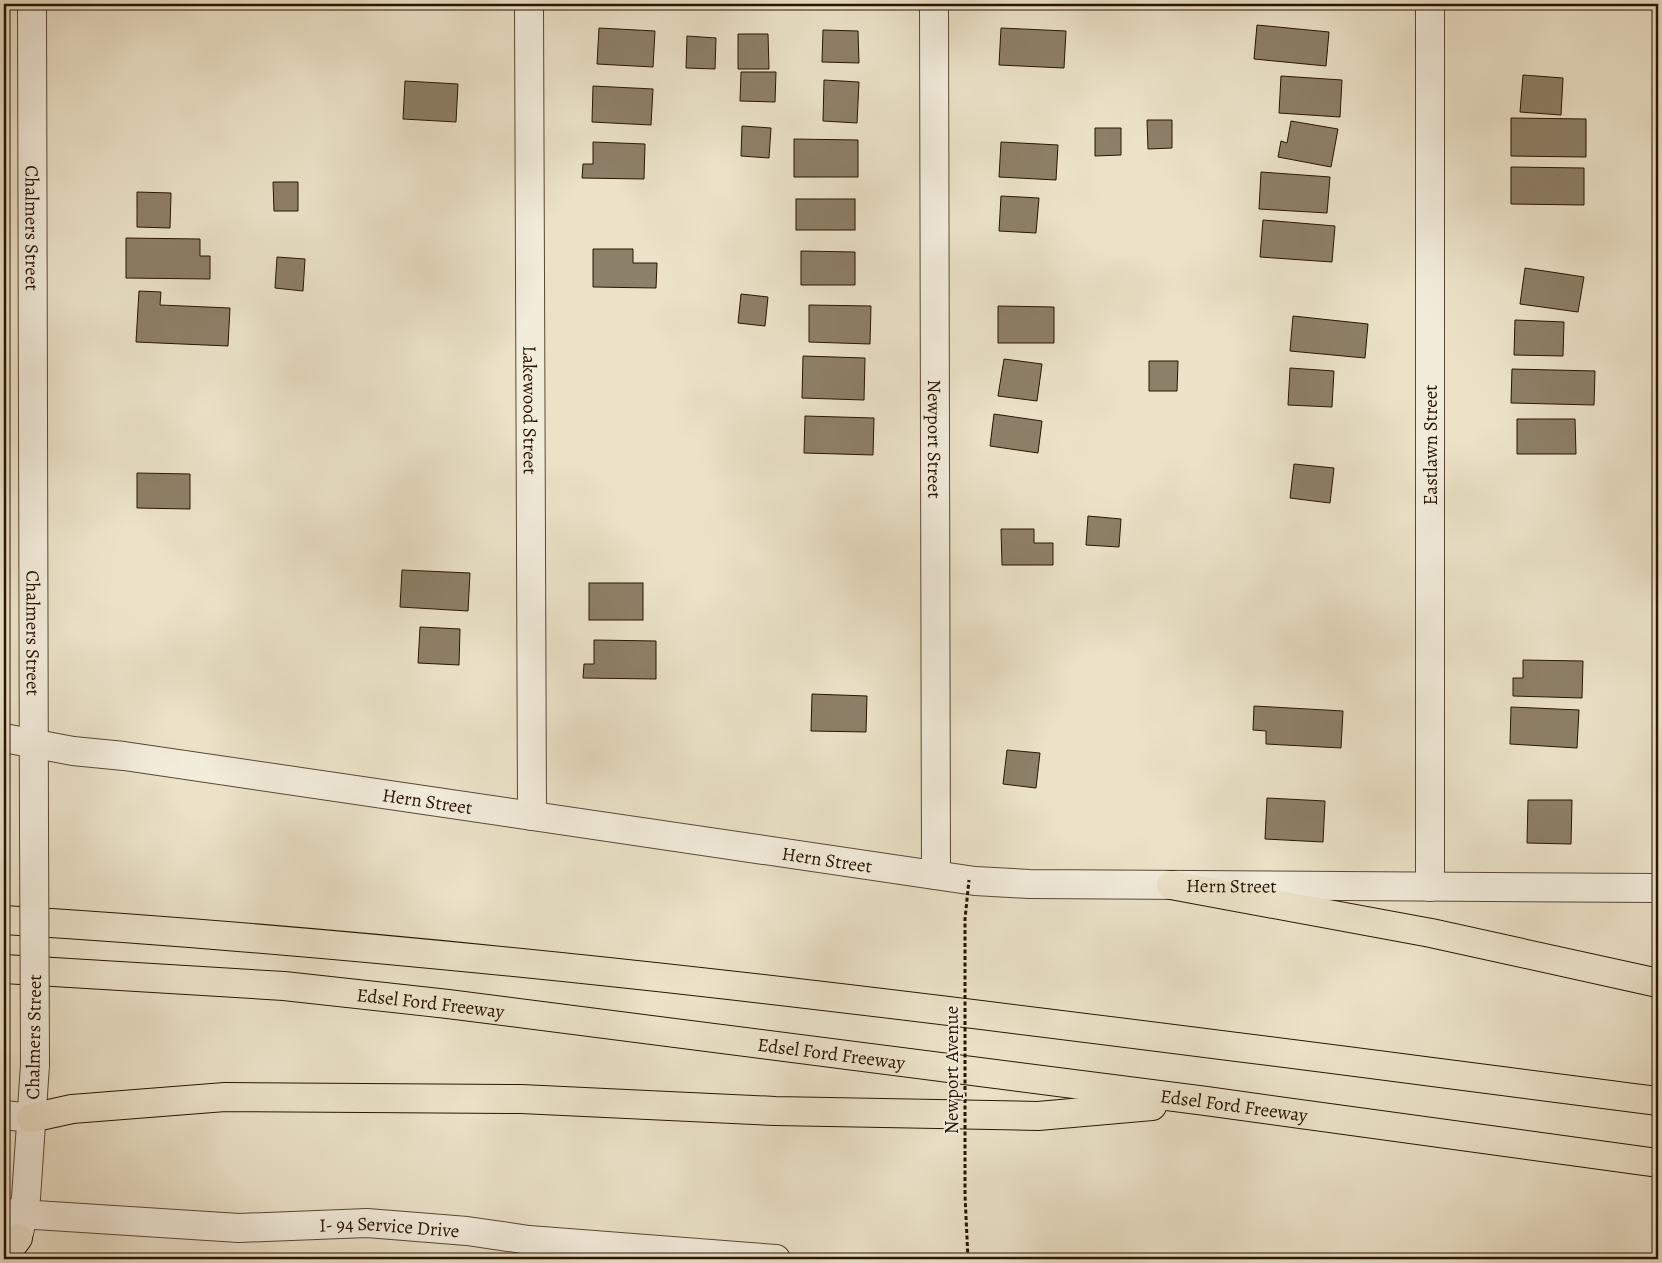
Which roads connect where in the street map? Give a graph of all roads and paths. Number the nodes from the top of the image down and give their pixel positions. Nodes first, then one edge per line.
1 (32, 4) edge
2 (529, 4) edge
3 (934, 4) edge
4 (1430, 4) edge
5 (4, 738) edge
6 (34, 743) junction
7 (532, 816) junction
8 (936, 875) junction
9 (969, 880) junction
10 (1171, 885) junction
11 (1430, 887) junction
12 (1658, 888) edge
13 (4, 920) edge
14 (4, 969) edge
15 (1658, 983) edge
16 (1206, 1101) junction
17 (1658, 1101) edge
18 (4, 1115) edge
19 (31, 1118) junction
20 (1658, 1163) edge
21 (12, 1236) edge
22 (529, 1249) edge
23 (776, 1259) edge
24 (968, 1259) edge

1 - 6 street, Chalmers Street
2 - 7 street, Lakewood Street
3 - 8 street, Newport Street
4 - 11 street, Eastlawn Street
5 - 6 street, Hern Street
6 - 7 street, Hern Street
6 - 19 street, Chalmers Street, bridge
7 - 8 street, Hern Street
8 - 9 street, Hern Street
9 - 10 street, Hern Street
9 - 24 path, Newport Avenue, bridge
10 - 11 street, Hern Street
10 - 15 highway
11 - 12 street, Hern Street
13 - 17 highway
14 - 16 highway, Edsel Ford Freeway
16 - 19 highway
16 - 20 highway, Edsel Ford Freeway
18 - 19 street
19 - 21 street, Chalmers Street
21 - 22 street, I- 94 Service Drive
22 - 23 street, I- 94 Service Drive

